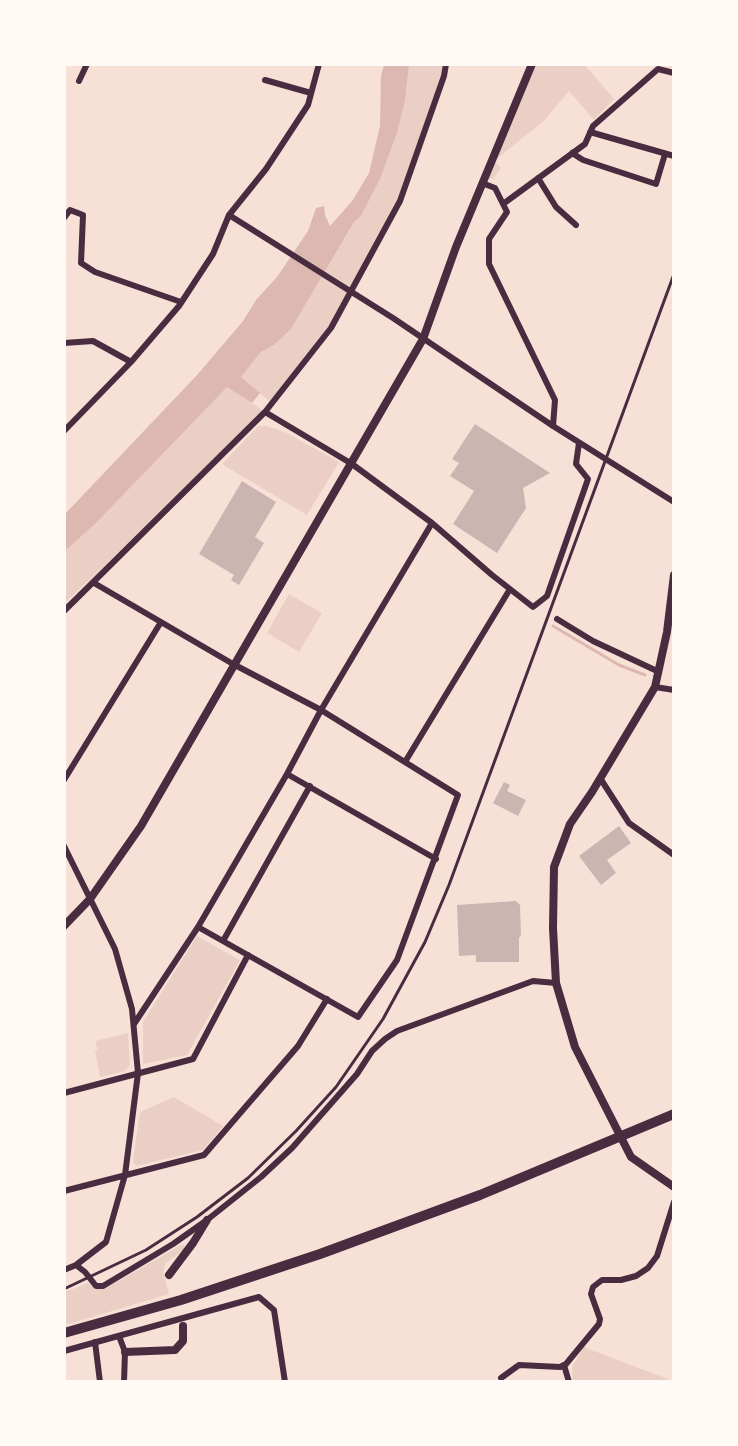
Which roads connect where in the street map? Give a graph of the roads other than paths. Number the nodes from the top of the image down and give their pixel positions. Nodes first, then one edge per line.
1 (87, 64) edge
2 (319, 64) edge
3 (446, 64) edge
4 (532, 64) edge
5 (659, 67) edge
6 (674, 73) edge
7 (265, 80) dead end
8 (79, 81) dead end
9 (311, 93) junction
10 (590, 132) junction
11 (572, 153) junction
12 (665, 154) junction
13 (674, 156) edge
14 (538, 178) junction
15 (482, 183) junction
16 (503, 204) junction
17 (229, 215) junction
18 (64, 218) edge
19 (576, 225) dead end
20 (674, 274) edge
21 (182, 302) junction
22 (423, 339) junction
23 (64, 343) edge
24 (131, 362) junction
25 (266, 412) junction
26 (553, 426) junction
27 (64, 430) edge
28 (579, 443) junction
29 (605, 460) junction
30 (352, 464) junction
31 (674, 502) edge
32 (432, 523) junction
33 (674, 575) edge
34 (94, 583) junction
35 (510, 589) junction
36 (64, 611) edge
37 (557, 619) dead end
38 (161, 622) junction
39 (233, 664) junction
40 (657, 671) junction
41 (655, 687) junction
42 (674, 690) edge
43 (321, 710) junction
44 (405, 762) junction
45 (287, 774) junction
46 (600, 778) junction
47 (64, 780) edge
48 (310, 786) junction
49 (64, 846) edge
50 (674, 855) edge
51 (436, 859) junction
52 (90, 899) junction
53 (64, 926) edge
54 (198, 927) junction
55 (223, 941) junction
56 (248, 956) junction
57 (556, 983) junction
58 (327, 999) junction
59 (134, 1025) junction
60 (138, 1073) junction
61 (64, 1093) edge
62 (674, 1114) edge
63 (620, 1135) junction
64 (124, 1175) junction
65 (674, 1187) edge
66 (64, 1191) edge
67 (674, 1202) edge
68 (207, 1220) junction
69 (76, 1265) junction
70 (64, 1270) edge
71 (169, 1275) dead end
72 (90, 1279) junction
73 (64, 1289) edge
74 (183, 1326) dead end
75 (64, 1333) edge
76 (119, 1336) junction
77 (95, 1341) junction
78 (64, 1351) edge
79 (125, 1352) junction
80 (564, 1365) junction
81 (501, 1378) dead end
82 (100, 1382) edge
83 (124, 1382) edge
84 (285, 1382) edge
85 (569, 1382) edge

1 - 8 street
2 - 9 street
3 - 25 street
4 - 15 street
5 - 6 street
5 - 10 street
7 - 9 street
9 - 17 street
10 - 11 street
10 - 12 street
11 - 12 street
11 - 14 street
12 - 13 street
14 - 16 street
14 - 19 street
15 - 16 street
15 - 22 street
16 - 26 street
17 - 21 street
17 - 22 street
18 - 21 street
20 - 29 lane
21 - 24 street
22 - 26 street
22 - 30 street
23 - 24 street
24 - 27 street
25 - 30 street
25 - 34 street
26 - 28 street
28 - 29 street
28 - 35 street
29 - 31 street
29 - 72 lane
30 - 32 street
30 - 39 street
32 - 35 street
32 - 43 street
33 - 40 street
34 - 36 street
34 - 38 street
35 - 44 street
37 - 40 street
38 - 39 street
38 - 47 street
39 - 43 street
39 - 52 street
40 - 41 street
41 - 42 street
41 - 46 street
43 - 44 street
43 - 45 street
44 - 51 street
45 - 48 street
45 - 54 street
46 - 50 street
46 - 57 street
48 - 51 street
48 - 55 street
49 - 52 street
51 - 58 street
52 - 53 street
52 - 59 street
54 - 55 street
54 - 59 street
55 - 56 street
56 - 58 street
56 - 60 street
57 - 63 street
57 - 68 street
58 - 64 street
59 - 60 street
60 - 61 street
60 - 64 street
62 - 63 highway
63 - 65 street
63 - 75 highway
64 - 66 street
64 - 69 street
67 - 80 street
68 - 71 street
68 - 72 street
69 - 70 street
69 - 72 street
72 - 73 lane
74 - 79 street
76 - 77 street
76 - 79 street
76 - 84 street
77 - 78 street
77 - 82 street
79 - 83 street
80 - 81 street
80 - 85 street

